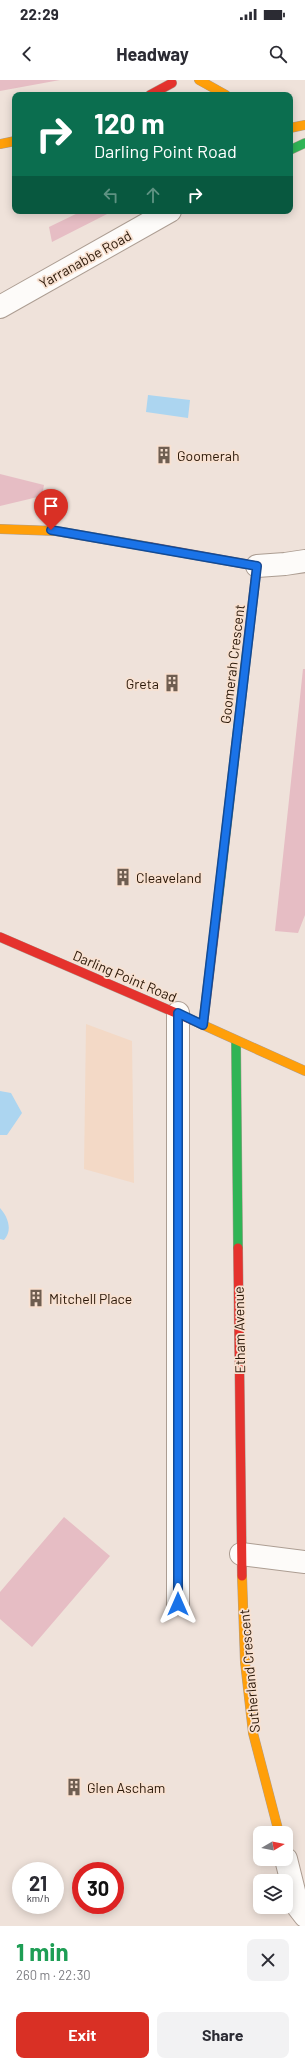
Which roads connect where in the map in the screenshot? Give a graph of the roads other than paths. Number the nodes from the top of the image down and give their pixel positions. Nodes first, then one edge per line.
1 (199, 80) edge
2 (175, 81) edge
3 (233, 85) dead end
4 (155, 92) edge
5 (166, 92) edge
6 (221, 92) edge
7 (232, 92) edge
8 (305, 125) edge
9 (293, 127) edge
10 (12, 141) edge
11 (305, 143) edge
12 (0, 144) edge
13 (293, 149) edge
14 (165, 214) edge
15 (0, 307) edge
16 (0, 529) edge
17 (305, 561) edge
18 (257, 566) junction
19 (0, 937) edge
20 (178, 1013) junction
21 (203, 1025) junction
22 (236, 1041) junction
23 (305, 1071) edge
24 (241, 1554) junction
25 (305, 1562) edge
26 (178, 1604) dead end
27 (277, 1826) edge
28 (288, 1866) edge
29 (305, 1916) edge

1 - 6 street
2 - 4 street
2 - 5 street
3 - 7 street
8 - 9 street
10 - 12 street
11 - 13 street
14 - 15 street, Yarranabbe Road
16 - 18 street
17 - 18 street
18 - 21 street, Goomerah Crescent
19 - 20 street, Darling Point Road
20 - 21 street, Darling Point Road
20 - 26 street
21 - 22 street, Darling Point Road
22 - 23 street, Darling Point Road
22 - 24 street, Etham Avenue
24 - 25 street
24 - 27 street, Sutherland Crescent
28 - 29 street

